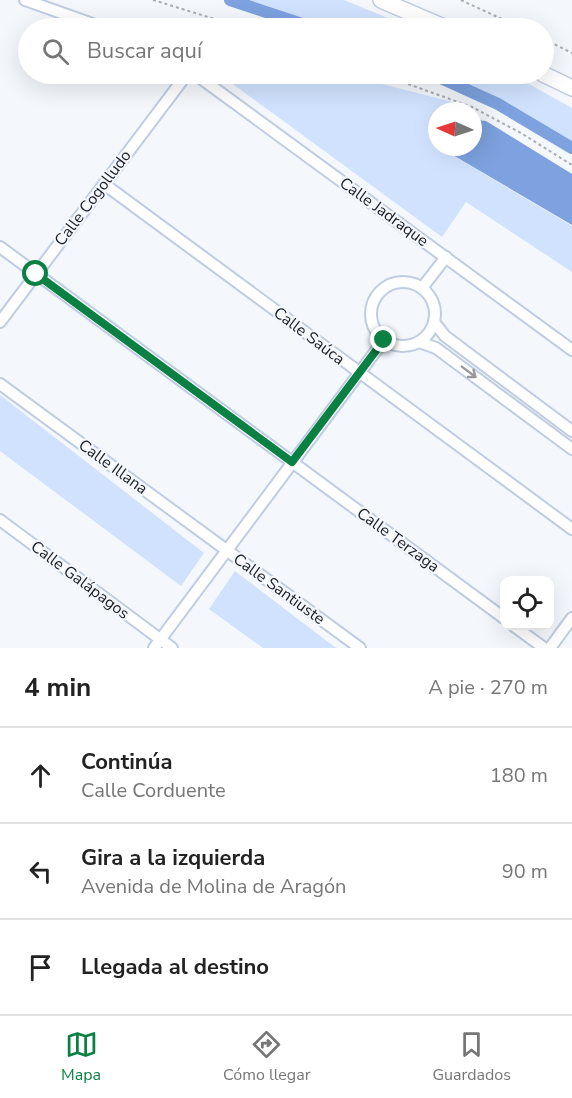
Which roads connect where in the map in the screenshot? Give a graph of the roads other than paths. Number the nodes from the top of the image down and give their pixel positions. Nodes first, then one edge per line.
1 (25, 0) edge
2 (381, 0) edge
3 (76, 18) edge
4 (423, 18) edge
5 (554, 79) edge
6 (179, 84) edge
7 (209, 84) edge
8 (572, 88) edge
9 (104, 183) junction
10 (0, 247) edge
11 (446, 257) junction
12 (36, 274) junction
13 (422, 288) junction
14 (0, 322) edge
15 (434, 322) junction
16 (384, 340) junction
17 (419, 342) junction
18 (572, 350) edge
19 (359, 373) junction
20 (0, 384) edge
21 (572, 431) edge
22 (572, 450) edge
23 (292, 462) junction
24 (0, 520) edge
25 (572, 530) edge
26 (227, 550) junction
27 (500, 615) edge
28 (572, 618) edge
29 (519, 630) edge
30 (157, 644) edge
31 (172, 648) edge
32 (360, 648) edge
33 (544, 648) edge
34 (550, 648) edge

1 - 3 street
2 - 4 main road
5 - 8 main road
6 - 9 street, Calle Cogolludo
7 - 11 street, Calle Jadraque
9 - 12 street, Calle Cogolludo
9 - 19 street, Calle Saúca
10 - 12 street, Calle Terzaga
11 - 13 street
11 - 18 street, Calle Jadraque
12 - 14 street, Calle Cogolludo
12 - 23 street, Calle Terzaga
13 - 15 street
13 - 16 street
15 - 17 street
15 - 21 street
16 - 17 street
16 - 19 street
17 -> 22 street
19 - 23 street
19 - 25 street, Calle Saúca
20 - 26 street, Calle Illana
23 - 26 street
23 - 27 street, Calle Terzaga
24 - 30 street, Calle Galápagos
26 - 30 street
26 - 32 street, Calle Santiuste
28 - 34 street
29 - 33 street
30 - 31 street, Calle Galápagos

